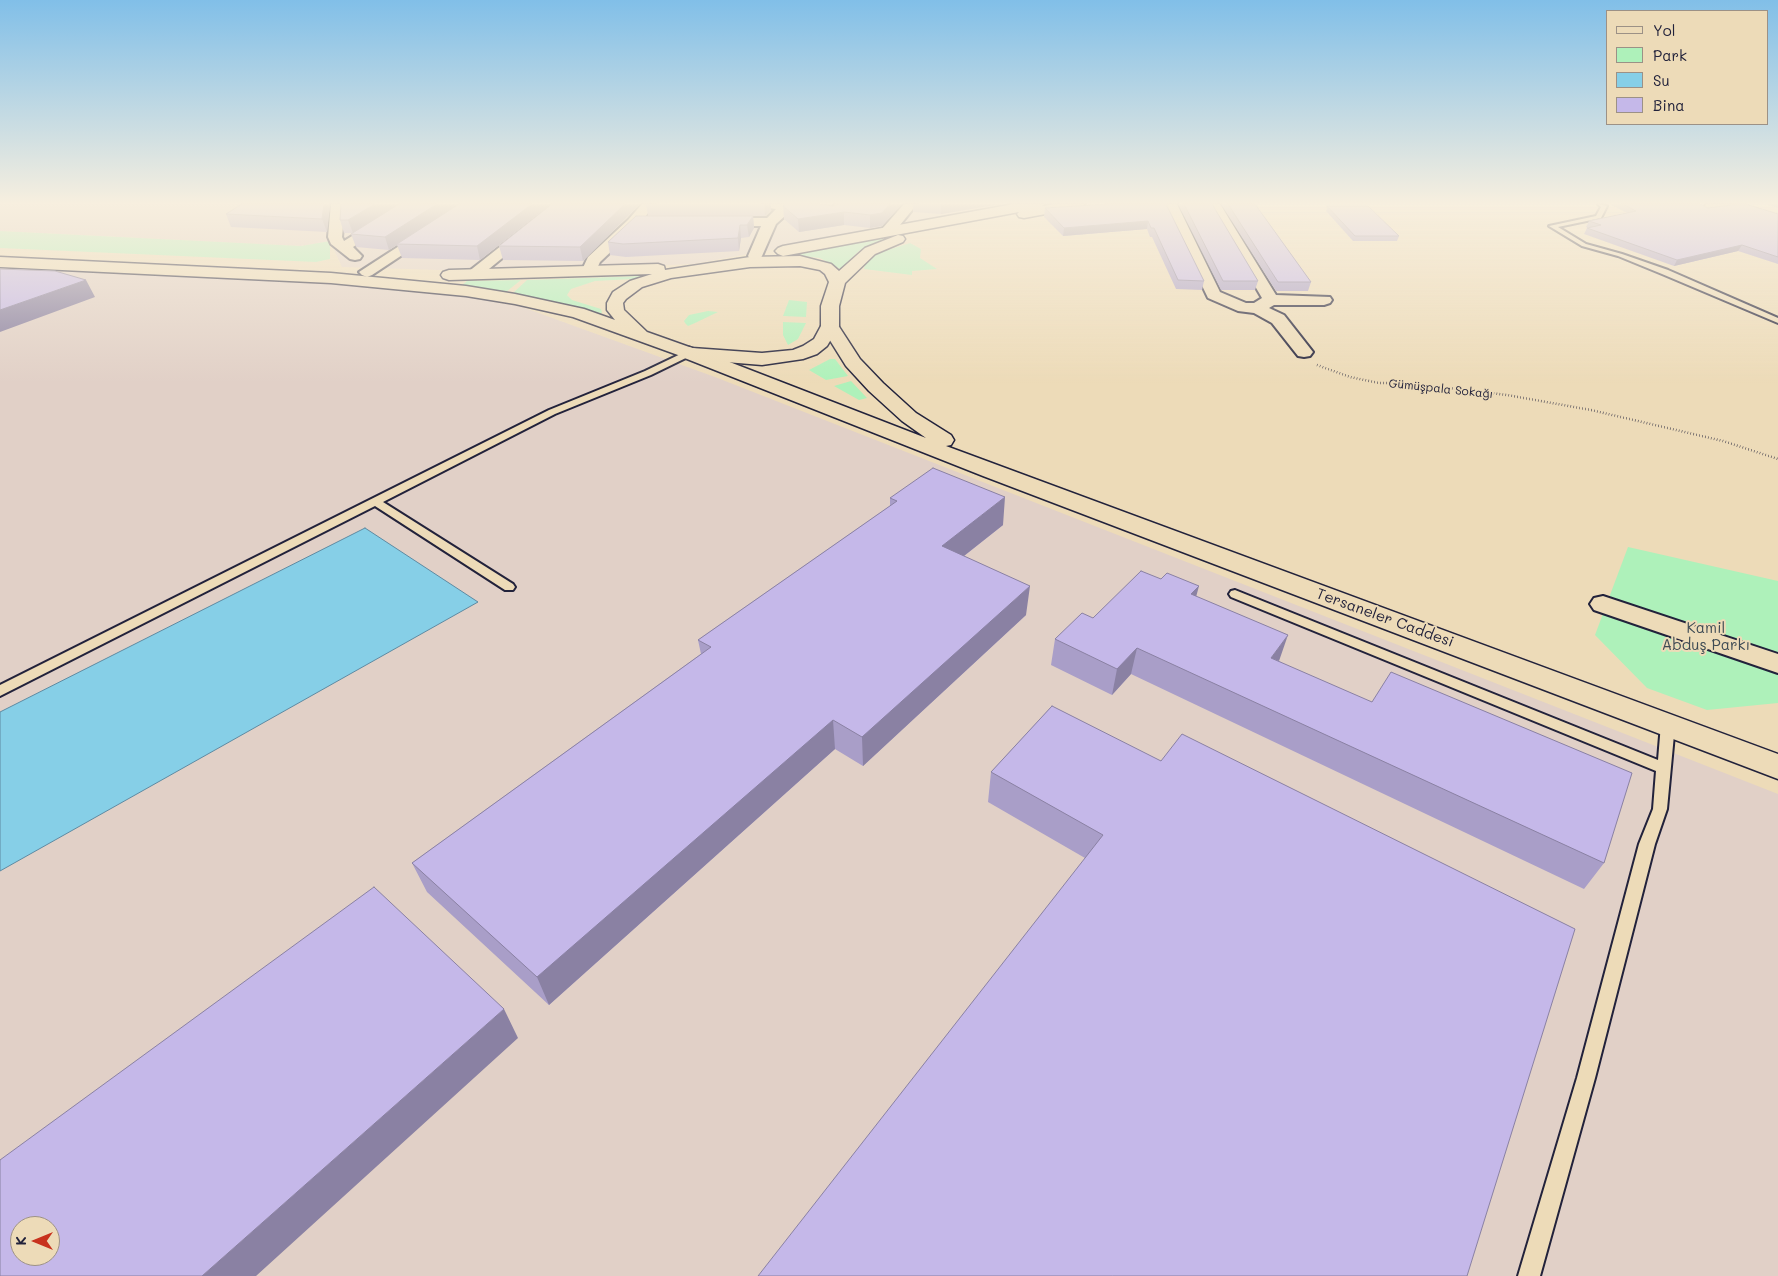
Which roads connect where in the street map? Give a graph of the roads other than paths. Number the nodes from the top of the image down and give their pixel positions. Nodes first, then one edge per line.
1 (32, 264) edge
2 (204, 264) edge
3 (352, 264) edge
4 (380, 264) edge
5 (487, 264) edge
6 (592, 264) edge
7 (724, 264) edge
8 (738, 264) edge
9 (814, 264) edge
10 (855, 264) edge
11 (1199, 264) edge
12 (1243, 264) edge
13 (1643, 264) edge
14 (714, 266) junction
15 (349, 271) junction
16 (367, 272) junction
17 (588, 272) junction
18 (473, 275) junction
19 (837, 282) junction
20 (1324, 300) dead end
21 (1264, 304) junction
22 (1778, 322) edge
23 (830, 326) junction
24 (640, 335) junction
25 (1304, 352) road end
26 (689, 353) junction
27 (991, 470) junction
28 (376, 502) junction
29 (509, 587) dead end
30 (1235, 594) dead end
31 (1603, 604) dead end
32 (1778, 664) edge
33 (0, 691) edge
34 (1668, 724) junction
35 (1778, 767) edge
36 (1664, 768) junction
37 (1529, 1276) edge

1 - 24 main road
2 - 15 main road
3 - 15 street
4 - 16 street
5 - 18 street
6 - 17 street
7 - 14 main road
8 - 14 main road
9 - 19 main road
10 - 19 main road
11 - 21 street
12 - 21 street
13 - 22 lane
14 - 17 main road
14 - 24 main road
15 - 16 main road
16 - 18 main road
17 - 18 main road
19 - 23 main road
20 - 21 street
21 - 25 street
23 - 26 main road
23 - 27 main road
24 - 26 main road
26 - 27 main road
26 - 28 lane
27 - 34 main road, Tersaneler Caddesi
28 - 29 lane
28 - 33 lane
30 - 36 lane
31 - 32 street
34 - 35 main road, Tersaneler Caddesi
34 - 36 lane
36 - 37 lane

